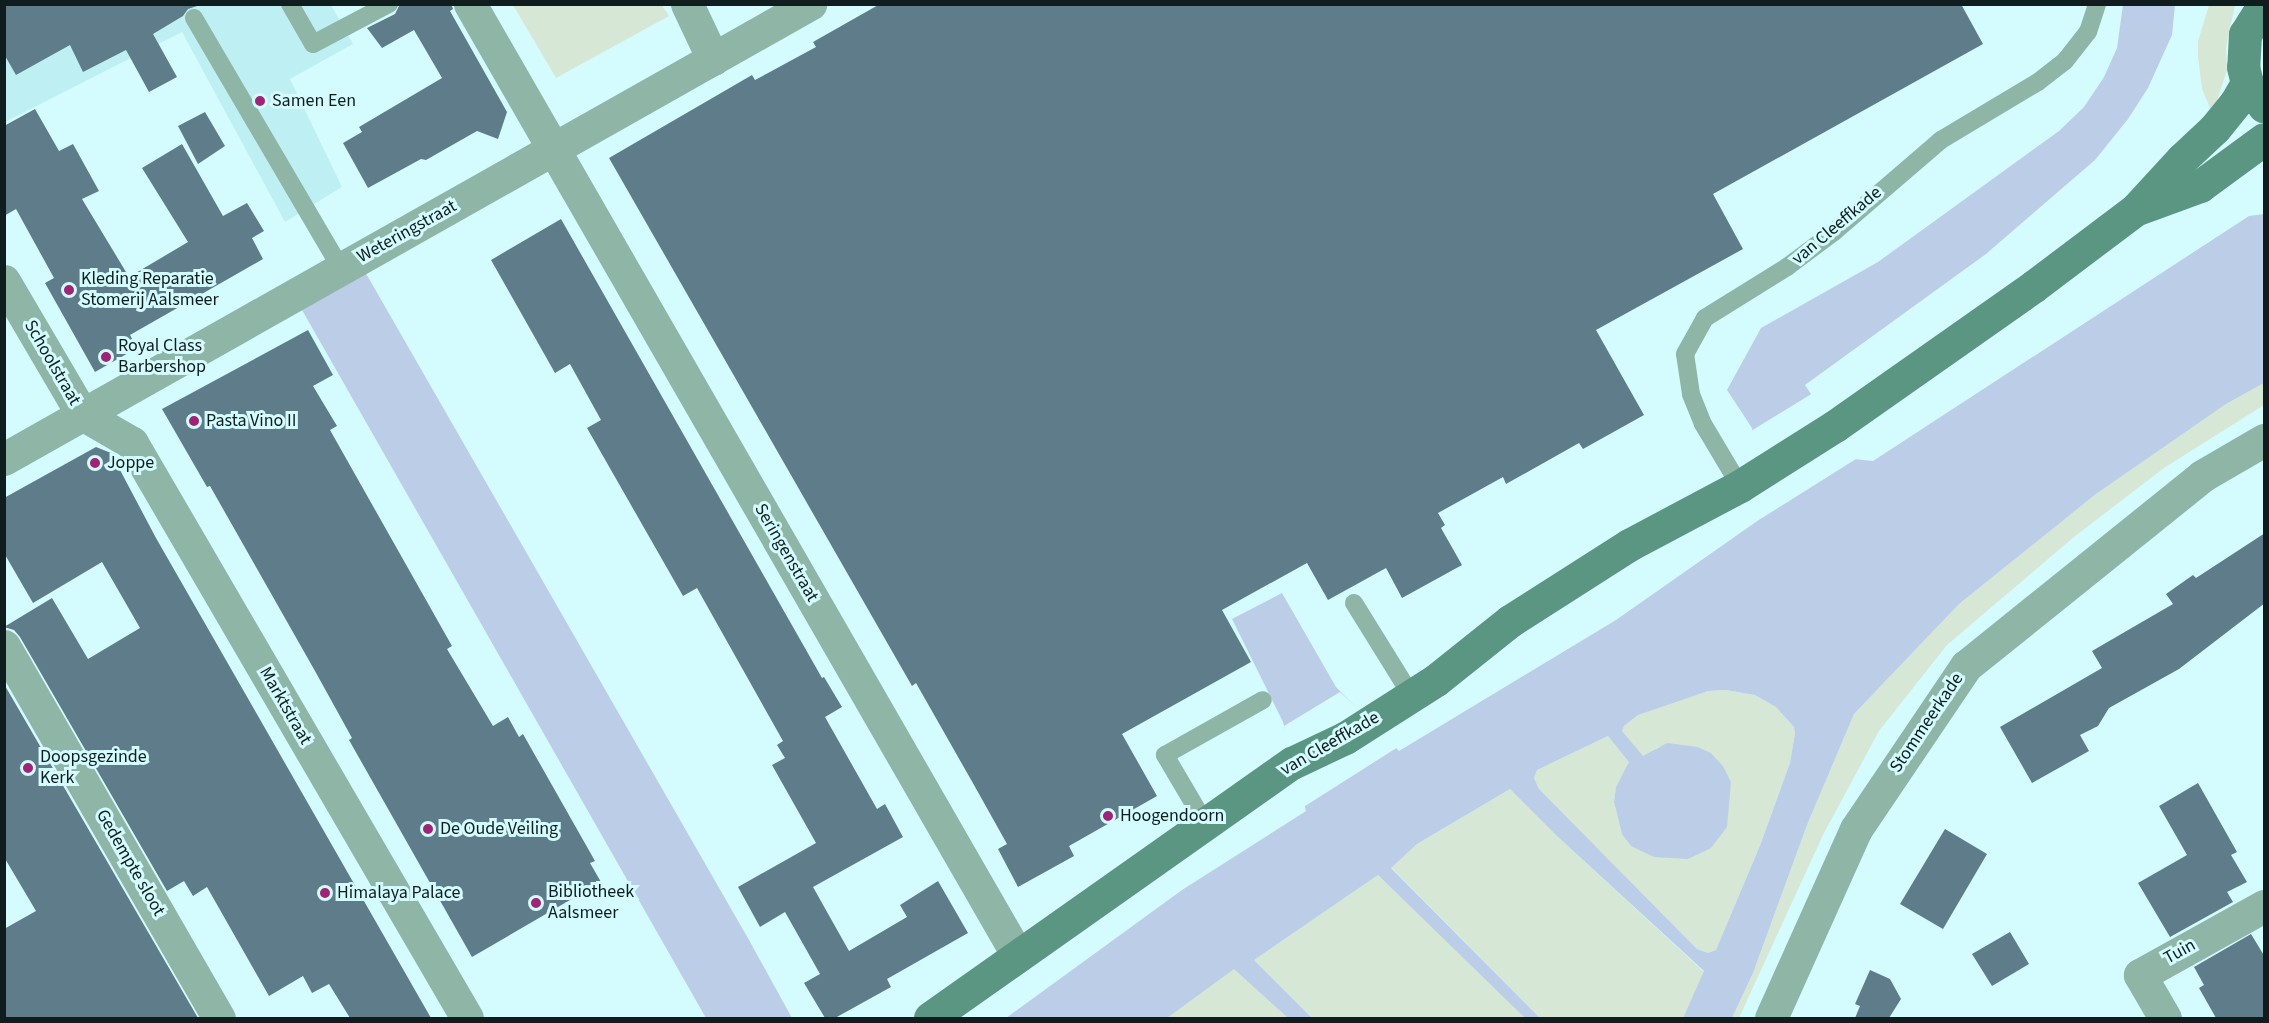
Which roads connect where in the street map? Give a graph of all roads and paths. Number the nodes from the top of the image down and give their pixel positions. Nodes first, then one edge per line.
1 (290, 4) edge
2 (389, 4) edge
3 (470, 4) edge
4 (687, 4) edge
5 (810, 4) edge
6 (2097, 4) edge
7 (2255, 9) edge
8 (194, 18) dead end
9 (714, 59) junction
10 (2256, 95) edge
11 (2265, 139) edge
12 (554, 150) junction
13 (2136, 209) junction
14 (341, 269) junction
15 (4, 281) edge
16 (82, 414) junction
17 (2265, 440) edge
18 (4, 459) edge
19 (1749, 480) junction
20 (1354, 603) dead end
21 (4, 646) edge
22 (1411, 695) junction
23 (1263, 700) dead end
24 (1205, 823) junction
25 (2265, 906) edge
26 (1018, 956) junction
27 (219, 1018) edge
28 (467, 1018) edge
29 (930, 1018) edge
30 (1771, 1018) edge
31 (2165, 1018) edge

1 - 2 lane
3 - 12 street, Seringenstraat
4 - 9 street
5 - 9 street, Weteringstraat
6 - 19 lane, van Cleeffkade
7 - 10 main road
8 - 14 lane
9 - 12 street, Weteringstraat
10 - 13 main road, van Cleeffkade
11 - 13 main road, van Cleeffkade
12 - 14 street, Weteringstraat
12 - 26 street, Seringenstraat
13 - 19 main road, van Cleeffkade
14 - 16 street, Weteringstraat
15 - 16 street, Schoolstraat
16 - 18 street, Weteringstraat
16 - 28 street, Marktstraat
17 - 30 street, Stommeerkade
19 - 22 main road, van Cleeffkade
20 - 22 lane
21 - 27 street, Gedempte sloot
22 - 24 main road, van Cleeffkade
23 - 24 lane
24 - 26 main road, van Cleeffkade
25 - 31 street, Tuin
26 - 29 main road, van Cleeffkade

